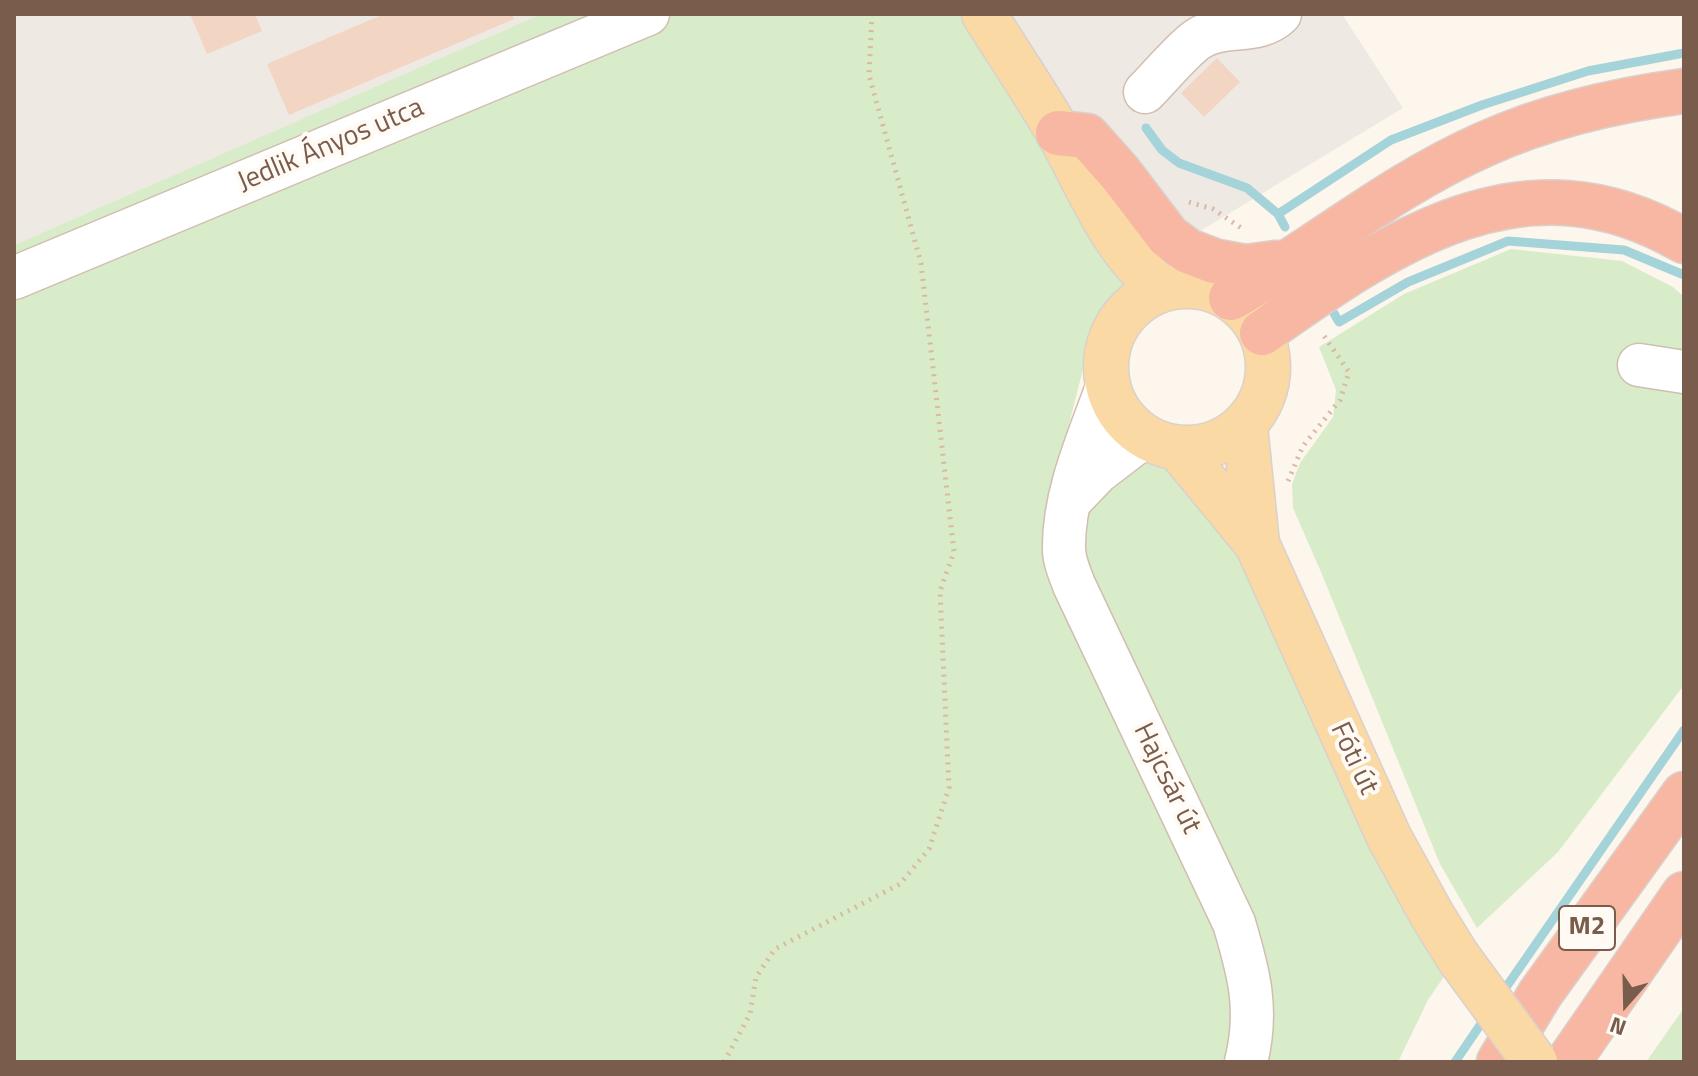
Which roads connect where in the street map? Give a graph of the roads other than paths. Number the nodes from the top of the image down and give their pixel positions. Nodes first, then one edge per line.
1 (648, 14) edge
2 (984, 14) edge
3 (1280, 14) edge
4 (1203, 24) edge
5 (1684, 91) edge
6 (1145, 92) dead end
7 (1058, 133) junction
8 (1684, 241) edge
9 (1287, 263) junction
10 (14, 278) edge
11 (1147, 297) junction
12 (1231, 298) junction
13 (1262, 333) junction
14 (1639, 365) dead end
15 (1684, 372) edge
16 (1108, 384) junction
17 (1245, 426) junction
18 (1162, 442) junction
19 (1071, 501) junction
20 (1257, 544) junction
21 (1683, 794) edge
22 (1684, 894) edge
23 (1246, 1062) edge
24 (1499, 1062) edge
25 (1535, 1062) edge
26 (1568, 1062) edge

1 - 10 street, Jedlik Ányos utca
2 - 7 main road
3 - 4 street
4 - 6 street
5 - 9 highway
7 - 9 highway
7 - 11 main road
8 - 13 highway
9 - 12 highway
11 - 12 main road
11 - 16 main road
12 - 13 main road
13 - 17 main road
14 - 15 street
16 - 18 main road
16 - 19 street, Hajcsár út
17 - 18 main road
17 - 20 main road, Fóti út
18 - 19 street
18 - 20 main road
19 - 23 street, Hajcsár út
20 - 25 main road, Fóti út, bridge
21 - 24 highway, M2
22 - 26 highway, M2

